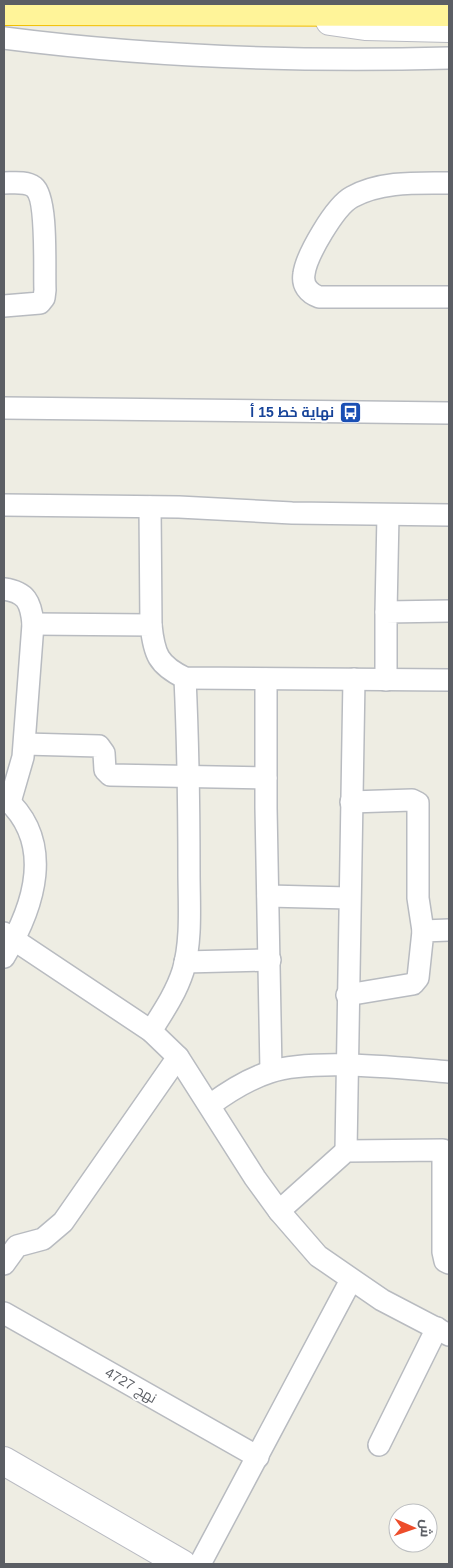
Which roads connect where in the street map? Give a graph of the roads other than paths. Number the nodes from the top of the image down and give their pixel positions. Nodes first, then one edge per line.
1 (4, 11) edge
2 (449, 12) edge
3 (289, 13) junction
4 (449, 28) edge
5 (4, 38) edge
6 (449, 58) edge
7 (449, 183) edge
8 (4, 184) edge
9 (449, 297) edge
10 (4, 306) edge
11 (4, 408) edge
12 (449, 413) edge
13 (4, 505) edge
14 (150, 507) junction
15 (388, 515) junction
16 (449, 515) edge
17 (4, 588) edge
18 (449, 611) edge
19 (386, 612) junction
20 (33, 624) junction
21 (151, 625) junction
22 (186, 678) junction
23 (266, 679) junction
24 (354, 680) junction
25 (386, 680) junction
26 (449, 680) edge
27 (25, 744) junction
28 (188, 776) junction
29 (266, 778) junction
30 (7, 800) edge
31 (351, 802) junction
32 (268, 896) junction
33 (349, 898) junction
34 (449, 930) edge
35 (422, 931) junction
36 (7, 943) edge
37 (270, 960) junction
38 (185, 962) junction
39 (347, 995) junction
40 (150, 1031) junction
41 (178, 1057) junction
42 (347, 1066) junction
43 (271, 1071) junction
44 (449, 1072) edge
45 (210, 1104) junction
46 (446, 1150) edge
47 (346, 1151) junction
48 (279, 1211) junction
49 (449, 1263) edge
50 (4, 1264) edge
51 (351, 1280) junction
52 (4, 1313) edge
53 (443, 1331) edge
54 (379, 1445) dead end
55 (258, 1457) junction
56 (4, 1461) edge
57 (163, 1560) edge
58 (200, 1564) edge

1 - 3 highway
2 - 3 highway
3 - 4 main road
5 - 6 street
7 - 9 street
8 - 10 street
11 - 12 street
13 - 14 street
14 - 15 street
14 - 21 street
15 - 16 street
15 - 19 street
17 - 20 street
18 - 19 street
19 - 25 street
20 - 21 street
20 - 27 street
21 - 22 street
22 - 23 street
22 - 28 street
23 - 24 street
23 - 29 street
24 - 25 street
24 - 31 street
25 - 26 street
27 - 28 street
27 - 30 street
28 - 29 street
28 - 38 street
29 - 32 street
30 - 36 street
31 - 33 street
31 - 35 street
32 - 33 street
32 - 37 street
33 - 39 street
34 - 35 street
35 - 39 street
36 - 40 street
37 - 38 street
37 - 43 street
38 - 40 street
39 - 42 street
40 - 41 street
41 - 45 street
41 - 50 street
42 - 43 street
42 - 44 street
42 - 47 street
43 - 45 street
45 - 48 street
46 - 47 street
46 - 49 street
47 - 48 street
48 - 51 street
51 - 53 street
51 - 55 street
52 - 55 street, نهج 4727
53 - 54 street
55 - 58 street
56 - 57 main road

